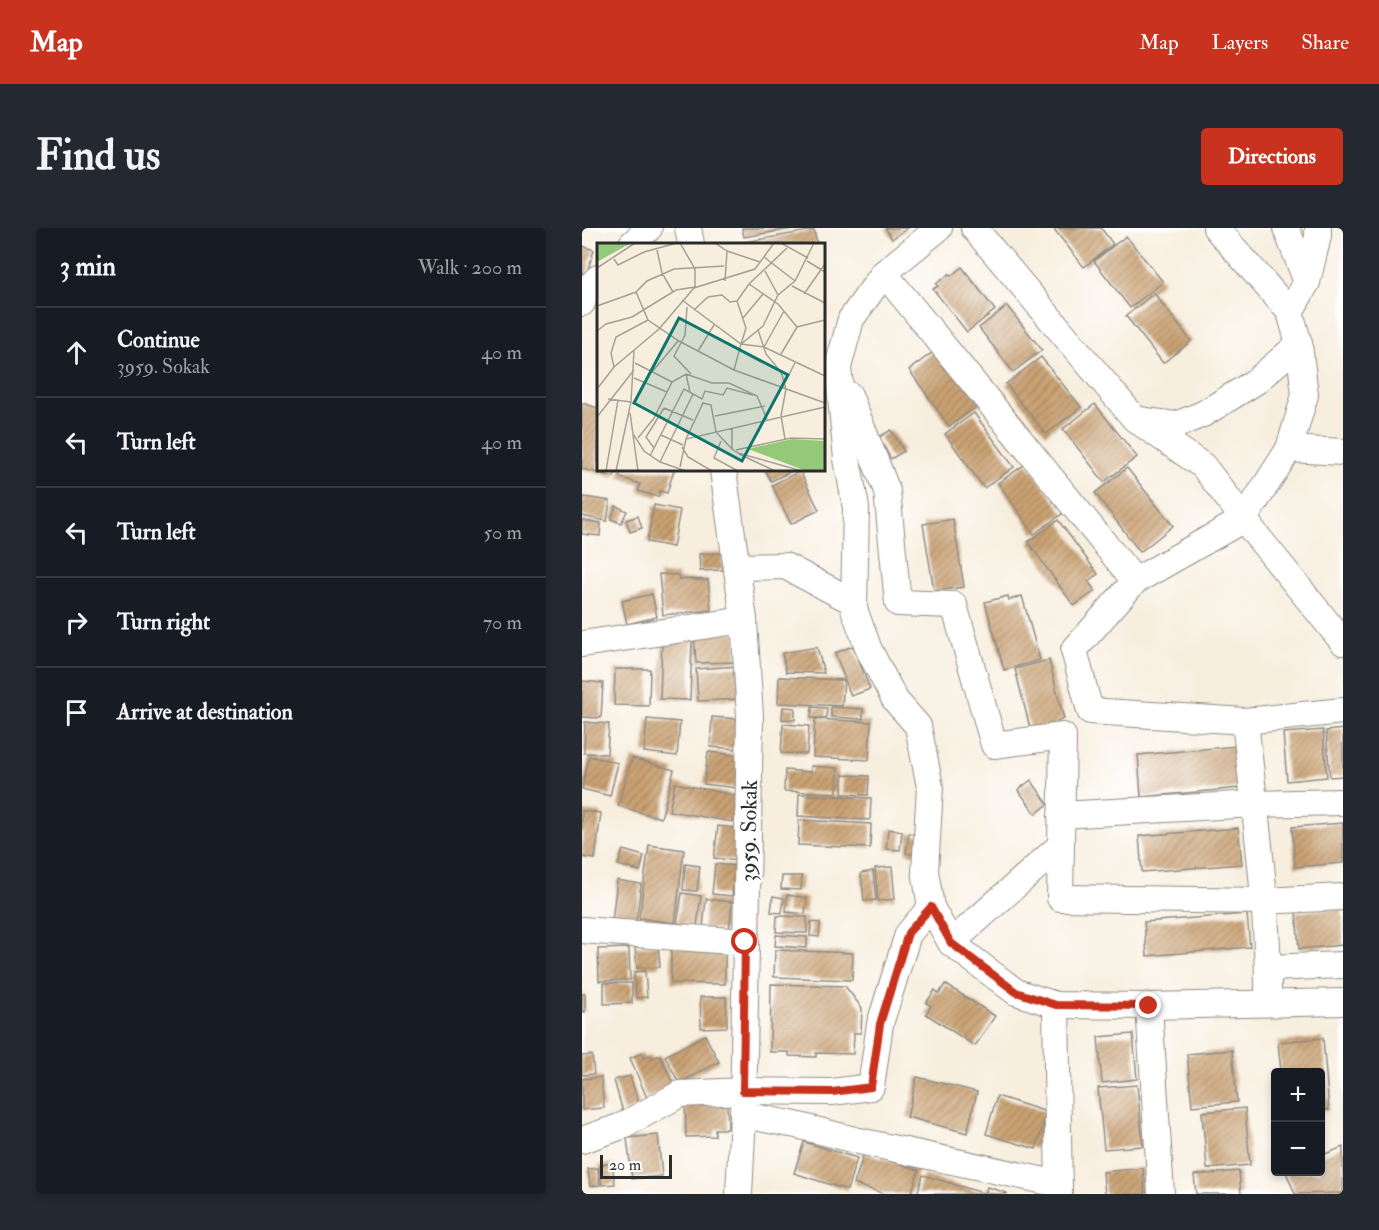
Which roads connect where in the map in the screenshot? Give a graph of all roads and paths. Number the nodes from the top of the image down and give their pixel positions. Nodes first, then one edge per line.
1 (649, 228) edge
2 (688, 228) edge
3 (939, 228) edge
4 (974, 228) edge
5 (1216, 228) edge
6 (1286, 228) edge
7 (1317, 228) edge
8 (633, 243) edge
9 (691, 243) edge
10 (884, 273) junction
11 (597, 279) edge
12 (1307, 282) junction
13 (582, 303) edge
14 (1290, 312) junction
15 (1299, 344) junction
16 (838, 367) junction
17 (1135, 419) junction
18 (1289, 449) junction
19 (1343, 452) edge
20 (723, 471) edge
21 (1244, 519) junction
22 (737, 567) junction
23 (1135, 581) junction
24 (855, 602) junction
25 (744, 620) junction
26 (1343, 642) edge
27 (582, 644) edge
28 (1090, 711) junction
29 (1343, 711) edge
30 (1245, 721) junction
31 (1063, 736) junction
32 (1343, 802) edge
33 (1254, 804) junction
34 (1061, 815) junction
35 (1061, 845) junction
36 (1343, 897) edge
37 (1263, 901) junction
38 (931, 907) junction
39 (582, 930) edge
40 (745, 942) junction
41 (951, 943) junction
42 (1343, 965) edge
43 (1268, 968) junction
44 (1268, 1002) junction
45 (1343, 1002) edge
46 (1056, 1005) junction
47 (1149, 1006) junction
48 (743, 1103) junction
49 (582, 1140) edge
50 (1059, 1189) edge
51 (739, 1194) edge
52 (1161, 1194) edge

1 - 8 street
2 - 9 street
3 - 10 street
4 - 17 street
5 - 14 street
6 - 12 street
7 - 12 street
10 - 16 street
10 - 23 street
11 - 13 street
12 - 14 street
14 - 15 street
15 - 17 street
15 - 18 street
16 - 24 street
16 - 31 street
17 - 21 street
18 - 19 street
18 - 21 street
20 - 22 street, 3959. Sokak
21 - 23 street
21 - 26 street
22 - 24 street
22 - 25 street, 3959. Sokak
23 - 28 street
24 - 38 street
25 - 27 street
25 - 40 street, 3959. Sokak
28 - 30 street
28 - 31 street
29 - 30 street
30 - 33 street
31 - 34 street
32 - 33 street
33 - 34 street
33 - 37 street
34 - 35 street
35 - 37 street
35 - 41 street
36 - 37 street
37 - 43 street
38 - 41 street
38 - 48 street
39 - 40 street
40 - 48 street, 3959. Sokak
41 - 46 street
42 - 43 street
43 - 44 street
44 - 45 street
44 - 47 street
46 - 47 street
46 - 50 street
47 - 52 street
48 - 49 street
48 - 50 street
48 - 51 street, 3959. Sokak

